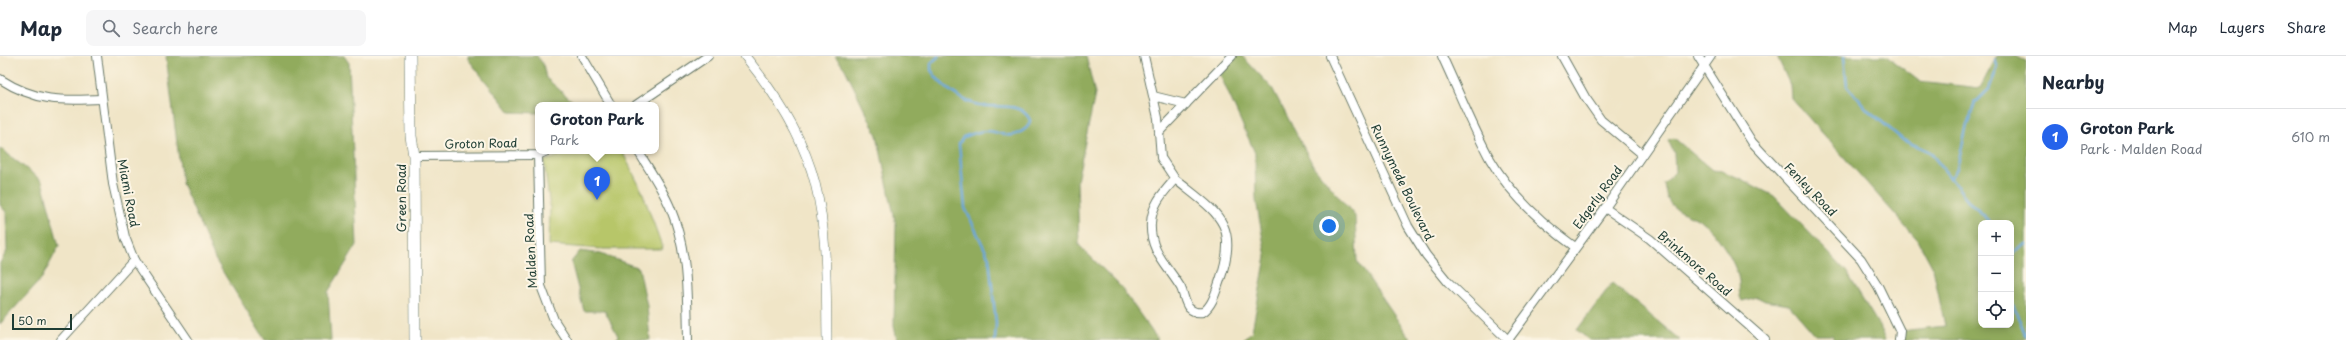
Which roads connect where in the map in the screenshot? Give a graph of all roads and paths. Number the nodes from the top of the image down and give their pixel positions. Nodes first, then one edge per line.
1 (97, 56) edge
2 (410, 56) edge
3 (582, 56) edge
4 (708, 56) edge
5 (745, 56) edge
6 (1144, 56) edge
7 (1232, 56) edge
8 (1330, 56) edge
9 (1442, 56) edge
10 (1562, 56) edge
11 (1698, 56) edge
12 (1711, 56) edge
13 (1704, 68) junction
14 (0, 79) edge
15 (1153, 96) junction
16 (102, 99) junction
17 (609, 102) edge
18 (640, 102) edge
19 (1186, 104) junction
20 (1159, 132) junction
21 (640, 154) edge
22 (1642, 154) junction
23 (538, 155) joint
24 (414, 156) junction
25 (1175, 179) junction
26 (1605, 208) junction
27 (1575, 247) junction
28 (134, 260) junction
29 (61, 340) edge
30 (188, 340) edge
31 (415, 340) edge
32 (567, 340) edge
33 (688, 340) edge
34 (827, 340) edge
35 (1508, 340) edge
36 (1765, 340) edge
37 (1899, 340) edge

1 - 16 street, Miami Road
2 - 24 main road, Green Road
3 - 17 street
4 - 18 street
5 - 34 street
6 - 15 street
7 - 19 street
8 - 35 street, Runnymede Boulevard
9 - 27 street
10 - 22 street
11 - 13 street, Fenley Road
12 - 13 street, Edgerly Road
13 - 22 street, Edgerly Road
13 - 37 street, Fenley Road
14 - 16 street
15 - 19 street
15 - 20 street
16 - 28 street, Miami Road
19 - 20 street
20 - 25 street
21 - 33 street
22 - 26 street, Edgerly Road
23 - 24 street, Groton Road
23 - 32 street, Malden Road
24 - 31 main road, Green Road
25 - 25 street
26 - 27 street, Edgerly Road
26 - 36 street, Brinkmore Road
27 - 35 street, Edgerly Road
28 - 29 street
28 - 30 street, Miami Road

